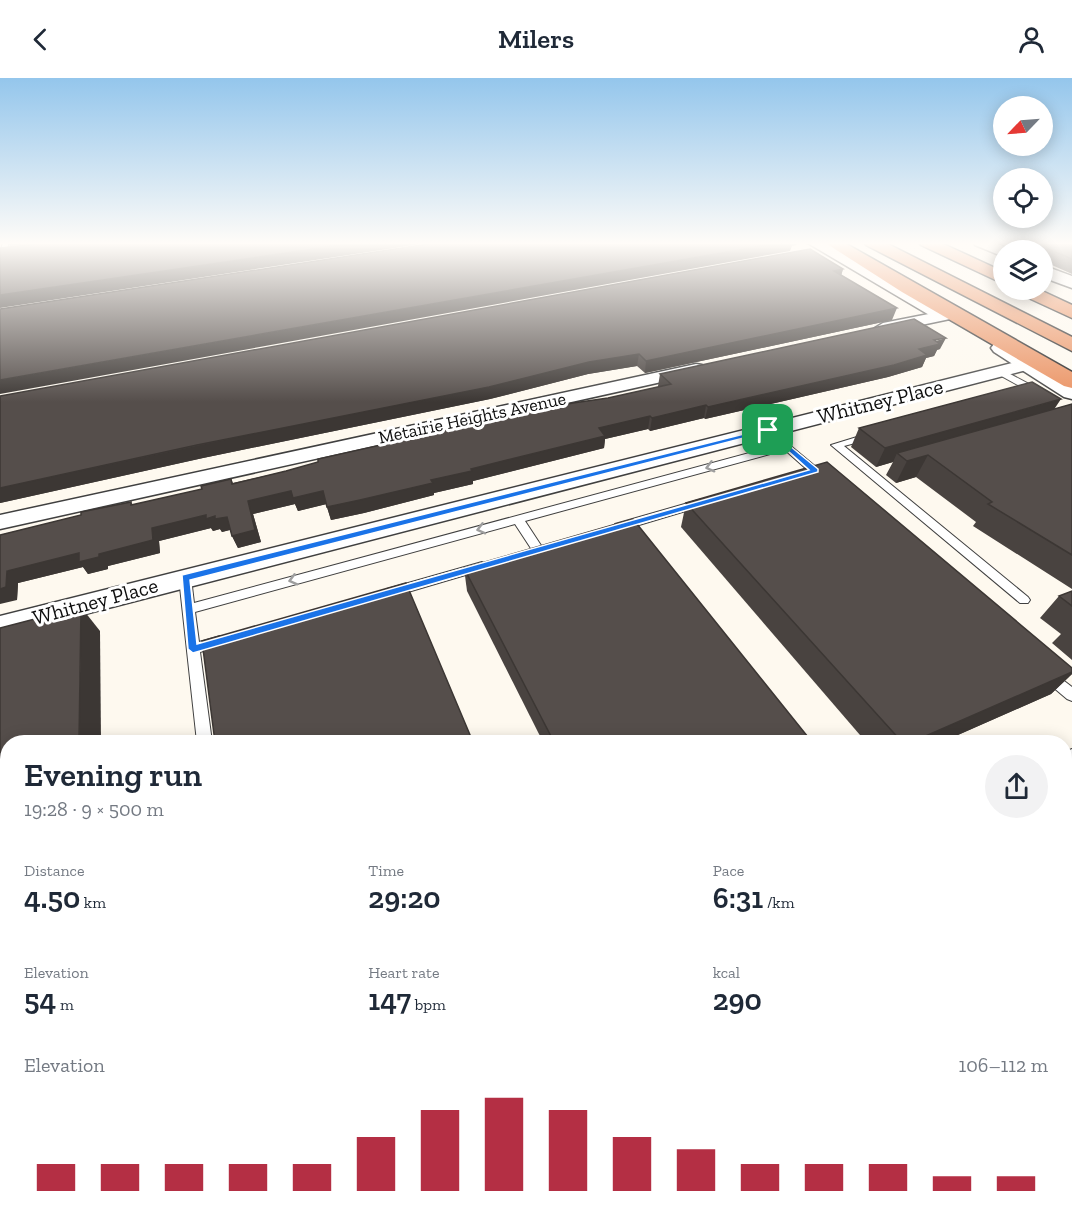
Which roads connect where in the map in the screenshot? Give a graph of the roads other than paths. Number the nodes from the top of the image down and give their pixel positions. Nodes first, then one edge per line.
1 (910, 295) edge
2 (920, 295) edge
3 (924, 295) edge
4 (976, 295) edge
5 (1001, 295) edge
6 (1047, 300) edge
7 (1072, 312) edge
8 (944, 315) junction
9 (1072, 332) edge
10 (863, 333) edge
11 (1072, 345) edge
12 (1028, 364) junction
13 (712, 365) edge
14 (1072, 368) edge
15 (999, 371) junction
16 (1068, 386) edge
17 (1037, 392) junction
18 (1025, 396) edge
19 (768, 430) junction
20 (881, 433) edge
21 (787, 446) junction
22 (833, 486) edge
23 (715, 499) edge
24 (518, 519) junction
25 (0, 522) edge
26 (604, 531) edge
27 (538, 550) edge
28 (492, 563) edge
29 (185, 578) junction
30 (377, 596) edge
31 (1024, 600) dead end
32 (189, 609) junction
33 (0, 626) edge
34 (228, 639) edge
35 (193, 649) junction
36 (1036, 664) edge
37 (1072, 696) edge
38 (203, 735) edge

1 - 8 street
2 - 16 highway
3 - 14 highway
4 - 11 highway
5 - 9 highway
6 - 7 highway
8 - 10 street
8 - 12 street
12 - 15 street, Whitney Place
12 - 16 street
13 - 25 street, Metairie Heights Avenue
15 - 17 lane
15 - 19 street, Whitney Place
16 - 17 lane
17 - 18 lane
19 - 21 lane
19 - 29 street, Whitney Place
20 - 31 lane
21 - 22 lane
21 -> 24 lane
23 - 26 lane
24 - 27 lane
24 -> 32 lane
28 - 30 lane
29 - 32 lane
29 - 33 street, Whitney Place
32 - 35 lane
34 - 35 lane
35 - 38 lane
36 - 37 lane

